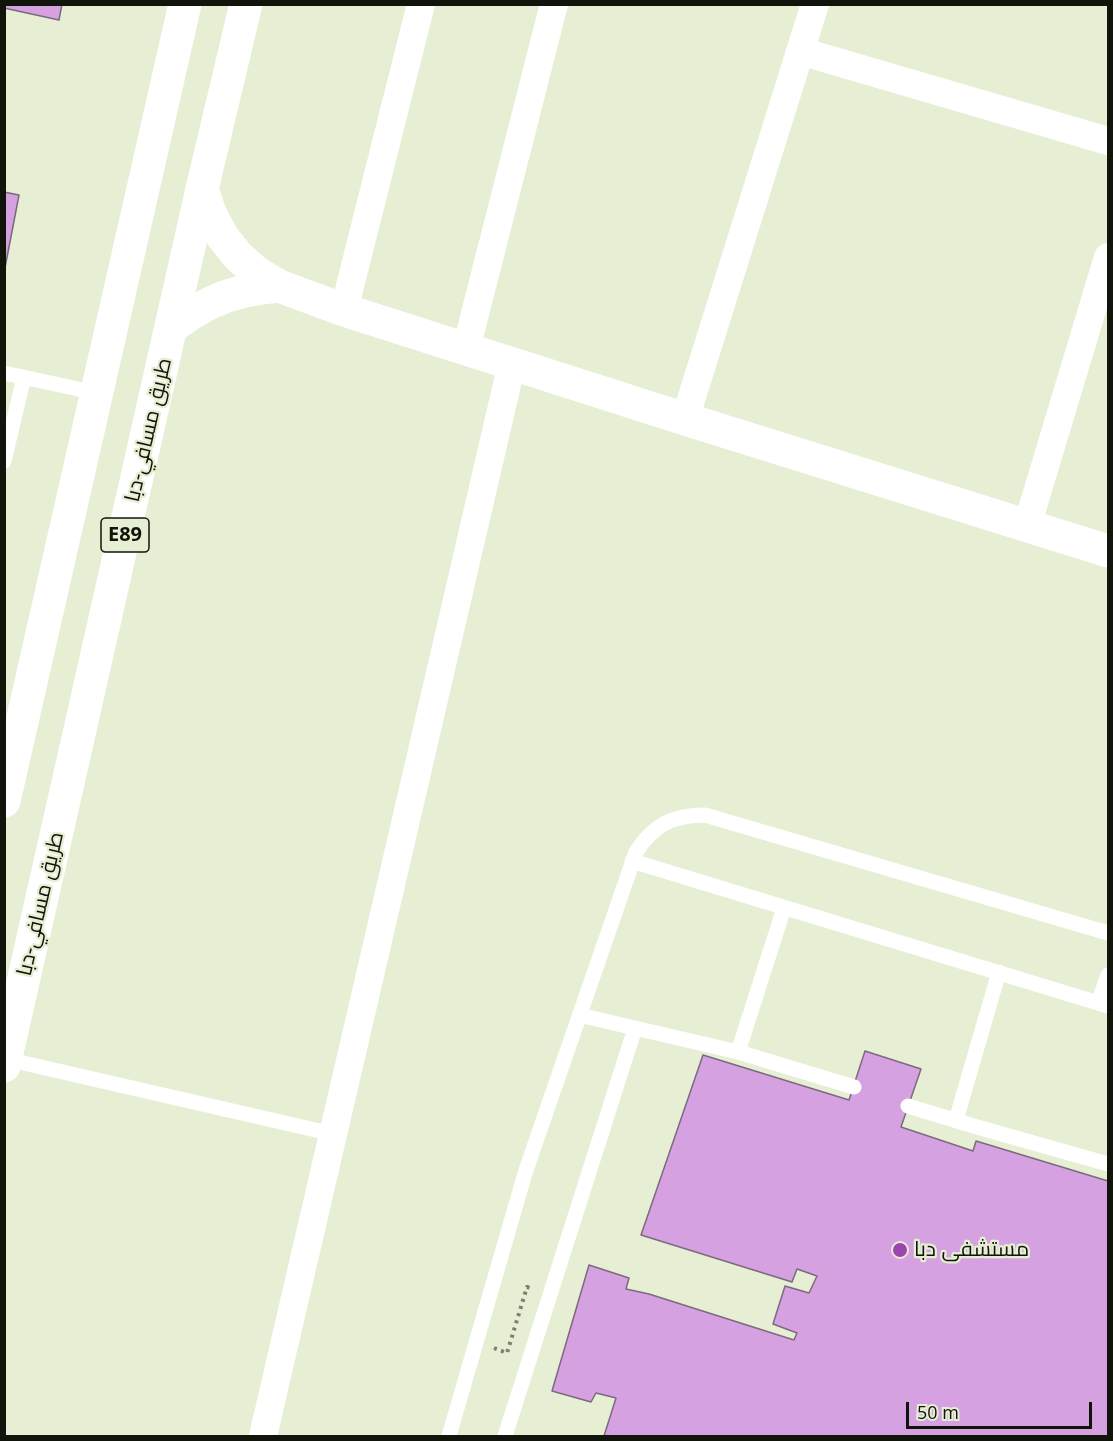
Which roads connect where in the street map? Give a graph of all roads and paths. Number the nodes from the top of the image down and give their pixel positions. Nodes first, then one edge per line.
1 (185, 4) edge
2 (246, 4) edge
3 (421, 4) edge
4 (554, 4) edge
5 (815, 4) edge
6 (800, 51) junction
7 (1108, 141) edge
8 (202, 189) junction
9 (1108, 257) edge
10 (279, 286) junction
11 (344, 310) junction
12 (172, 327) junction
13 (466, 349) junction
14 (512, 363) junction
15 (4, 373) edge
16 (24, 377) junction
17 (97, 393) junction
18 (686, 419) junction
19 (4, 461) edge
20 (1027, 526) junction
21 (1108, 551) edge
22 (4, 801) edge
23 (632, 861) junction
24 (784, 908) junction
25 (1108, 933) edge
26 (999, 972) junction
27 (1108, 975) edge
28 (1103, 1004) edge
29 (579, 1015) junction
30 (635, 1028) junction
31 (738, 1052) junction
32 (5, 1062) edge
33 (854, 1087) dead end
34 (908, 1106) dead end
35 (956, 1120) junction
36 (333, 1134) junction
37 (1108, 1164) edge
38 (551, 1293) junction
39 (476, 1342) junction
40 (263, 1437) edge
41 (448, 1437) edge
42 (505, 1437) edge

1 - 17 main road, E89
2 - 8 main road, طريق مسافي-دبا / E89
3 - 11 street
4 - 13 street
5 - 6 street
6 - 7 street
6 - 18 street
8 - 10 main road
8 - 12 main road, طريق مسافي-دبا / E89
9 - 20 street
10 - 11 main road
10 - 12 main road
11 - 13 main road
12 - 32 main road, طريق مسافي-دبا / E89
13 - 14 main road
14 - 18 main road
14 - 36 street
15 - 16 lane
16 - 17 lane
16 - 19 lane
17 - 22 main road, E89
18 - 20 main road
20 - 21 main road
23 - 24 lane
23 - 25 lane
23 - 29 lane
24 - 26 lane
24 - 31 lane
26 - 28 lane
26 - 35 lane
27 - 28 lane
29 - 30 lane
29 - 39 lane
30 - 31 lane
30 - 38 lane
31 - 33 lane
32 - 36 lane
34 - 35 lane
35 - 37 lane
36 - 40 street
38 - 39 path
38 - 42 lane
39 - 41 lane

